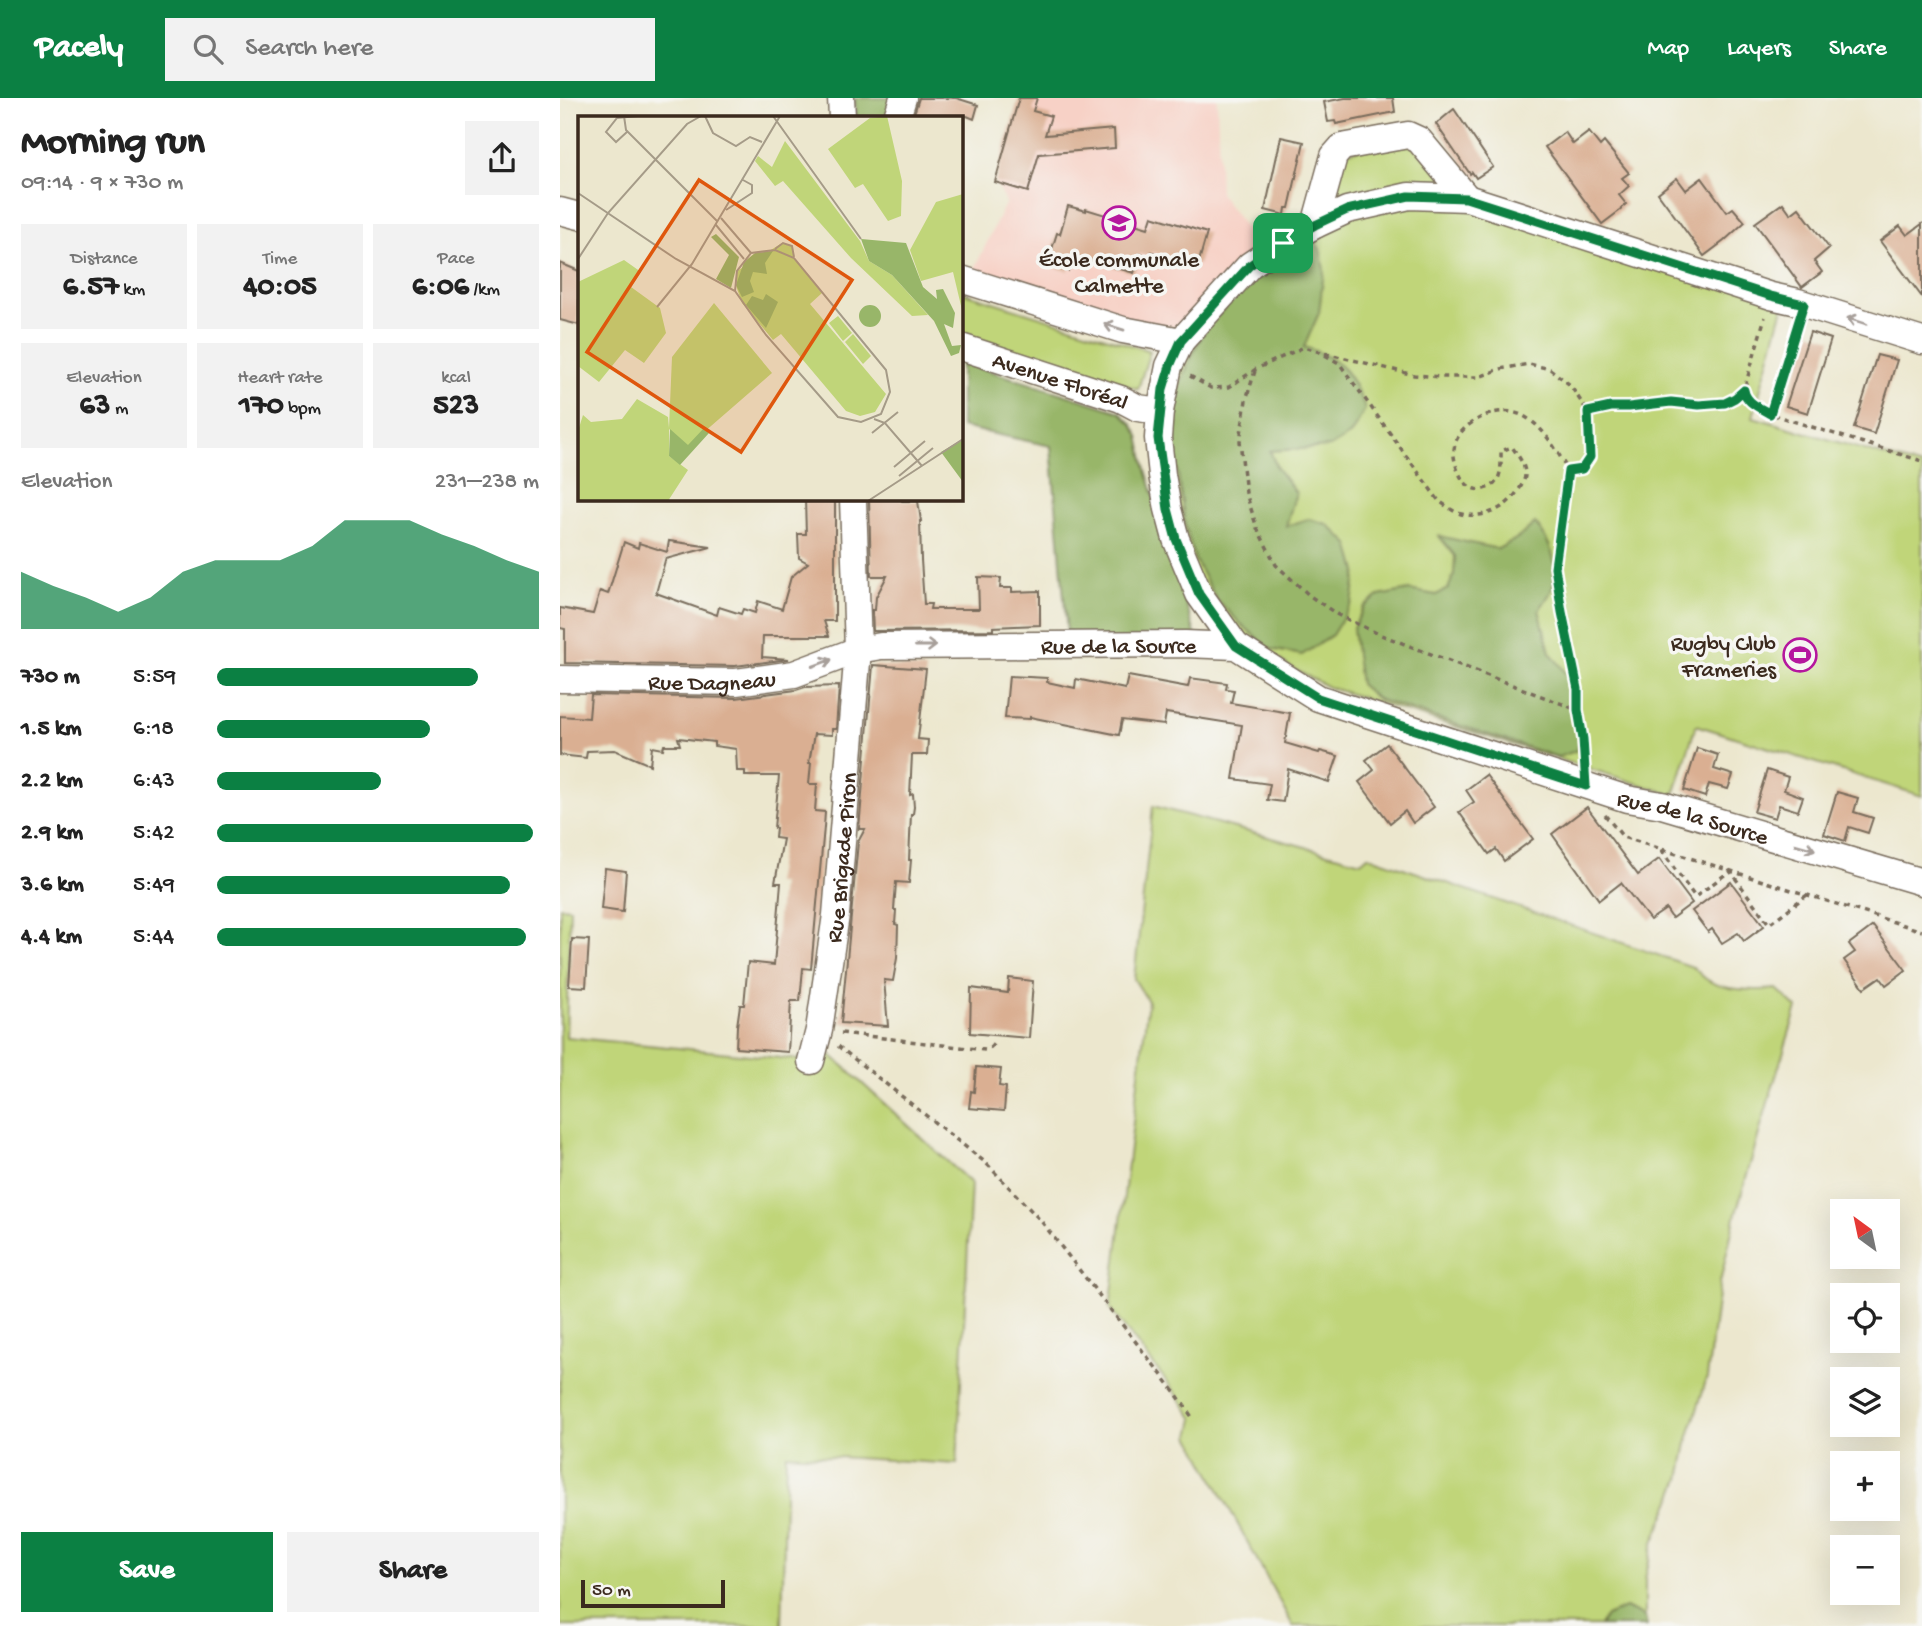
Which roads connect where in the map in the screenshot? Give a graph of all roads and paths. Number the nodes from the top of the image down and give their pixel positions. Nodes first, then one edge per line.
1 (841, 98) edge
2 (903, 98) edge
3 (842, 116) edge
4 (897, 116) edge
5 (1466, 198) junction
6 (560, 211) edge
7 (578, 216) edge
8 (1315, 225) junction
9 (962, 279) edge
10 (1771, 296) junction
11 (1804, 304) junction
12 (1181, 341) junction
13 (1922, 341) edge
14 (962, 347) edge
15 (1320, 352) junction
16 (1170, 366) junction
17 (1256, 369) junction
18 (1744, 390) junction
19 (1160, 411) junction
20 (1588, 412) junction
21 (1770, 414) junction
22 (1922, 461) edge
23 (1568, 471) junction
24 (853, 500) edge
25 (1236, 646) junction
26 (858, 650) junction
27 (560, 679) edge
28 (1578, 710) junction
29 (1591, 796) junction
30 (1660, 850) junction
31 (1730, 871) junction
32 (1922, 882) edge
33 (1807, 895) junction
34 (1922, 931) edge
35 (818, 1030) junction
36 (996, 1041) dead end
37 (811, 1061) dead end
38 (1194, 1420) dead end

1 - 3 street
2 - 4 street
5 - 8 street
5 - 8 street
5 - 10 street
6 - 7 street
8 - 12 street
12 -> 9 street
10 - 11 street
10 - 18 path
13 -> 11 street
11 - 21 path
12 - 16 street
14 - 19 street, Avenue Floréal
15 - 17 path
15 - 20 path
15 - 23 path
16 - 17 path
16 - 19 street
17 - 28 path
18 - 20 path
18 - 21 path
19 - 25 street
20 - 23 path
21 - 22 path
23 - 28 path
24 - 26 street, Rue Brigade Piron
26 -> 25 street, Rue de la Source
25 - 29 street, Rue de la Source
27 -> 26 street, Rue Dagneau
26 - 35 street, Rue Brigade Piron
28 - 29 path
29 - 30 path
29 -> 32 street, Rue de la Source
30 - 31 path
30 - 31 path
31 - 33 path
31 - 33 path
33 - 34 path
35 - 36 path
35 - 37 street, Rue Brigade Piron
35 - 38 path

